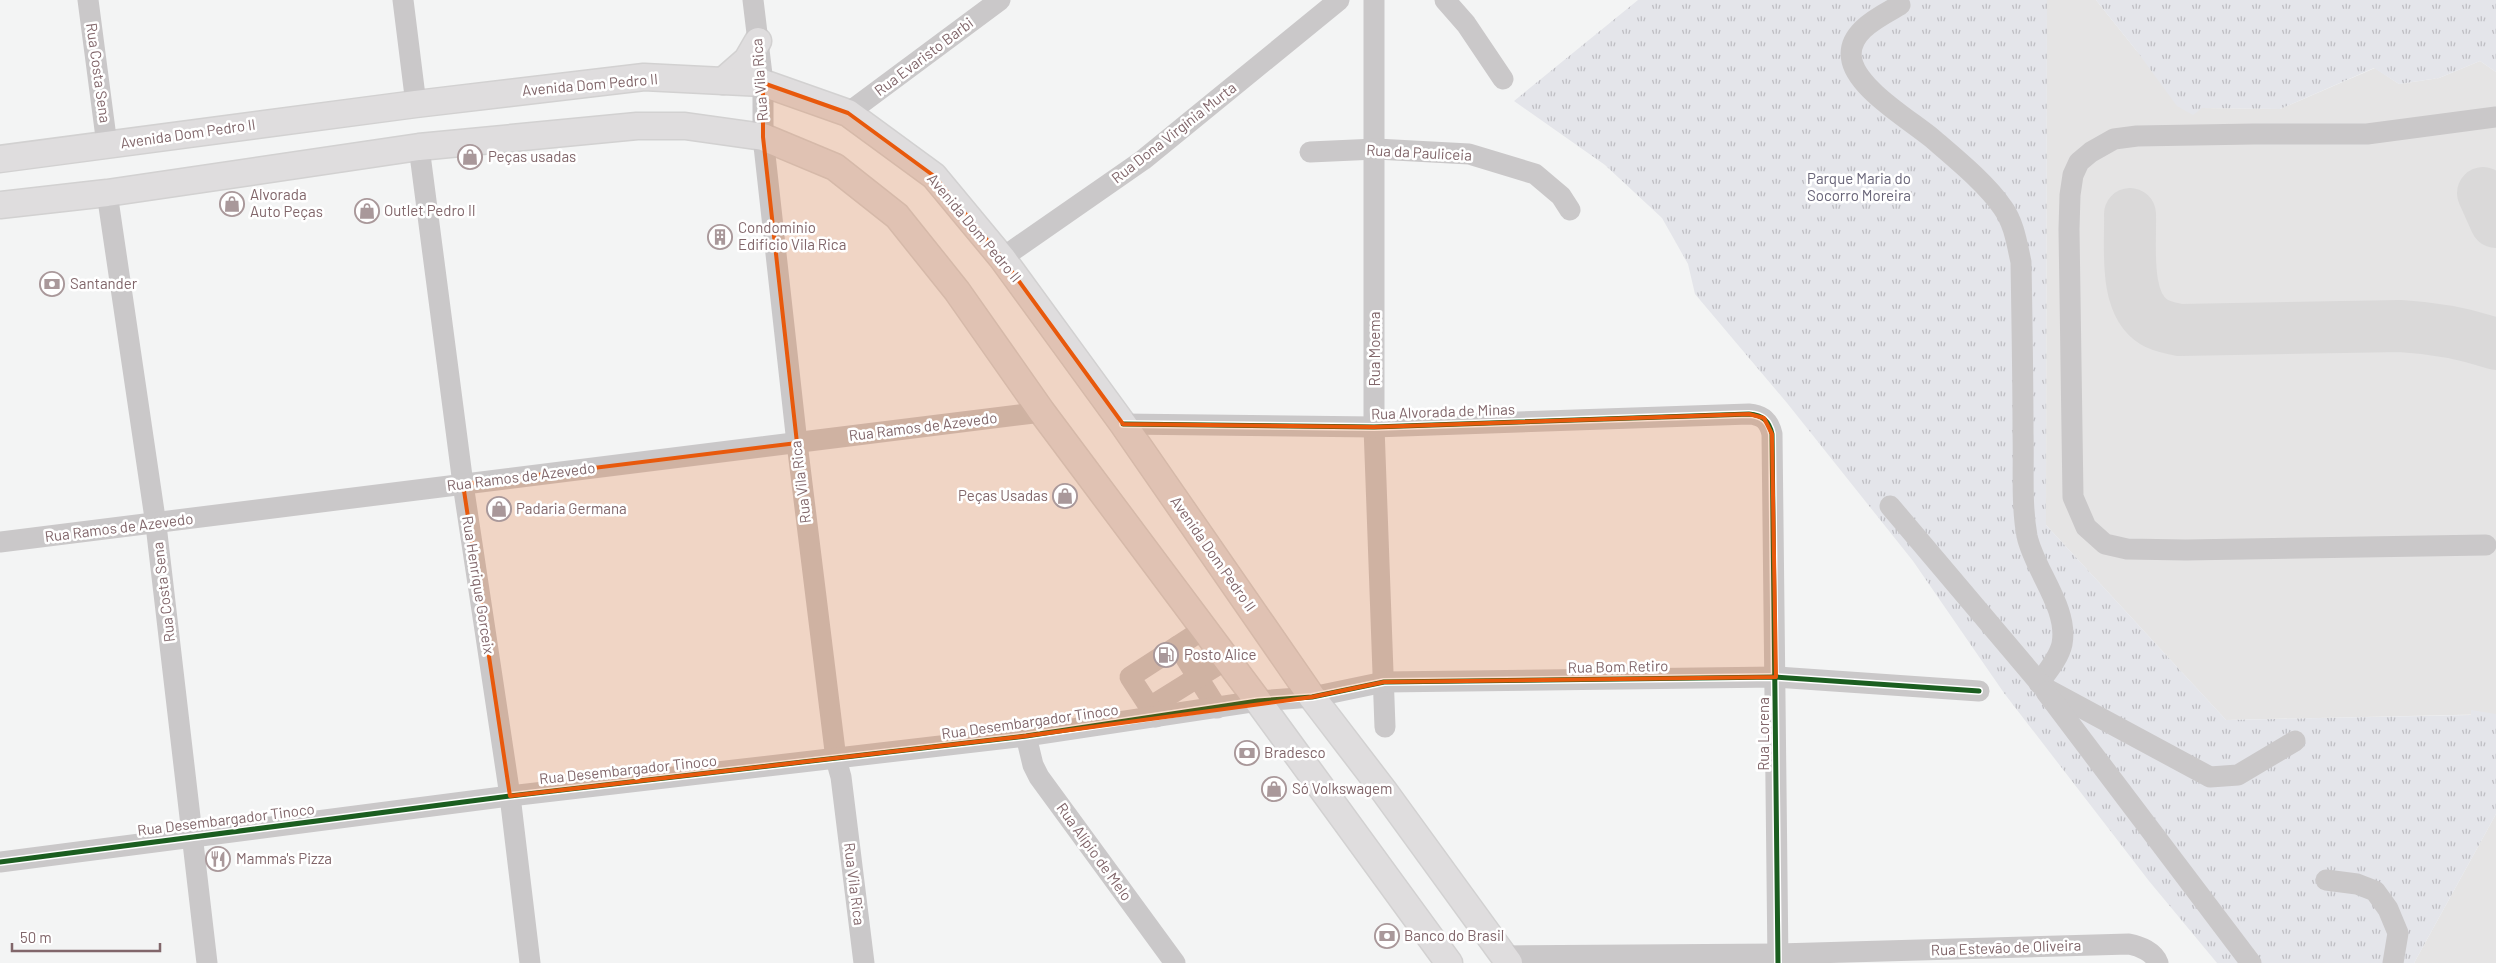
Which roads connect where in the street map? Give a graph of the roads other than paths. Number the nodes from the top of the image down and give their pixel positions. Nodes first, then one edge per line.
1 (88, 0) edge
2 (403, 0) edge
3 (753, 0) edge
4 (1000, 0) edge
5 (1339, 0) edge
6 (1374, 0) edge
7 (1445, 0) edge
8 (1900, 5) dead end
9 (758, 41) junction
10 (1503, 79) dead end
11 (723, 81) junction
12 (763, 83) junction
13 (416, 104) junction
14 (848, 113) junction
15 (2496, 117) edge
16 (763, 137) junction
17 (107, 145) junction
18 (419, 147) junction
19 (1376, 148) junction
20 (1310, 152) dead end
21 (0, 159) edge
22 (106, 193) junction
23 (0, 204) edge
24 (1570, 210) dead end
25 (1002, 258) junction
26 (1042, 412) junction
27 (1764, 418) joint
28 (1123, 424) junction
29 (1374, 426) junction
30 (796, 443) junction
31 (463, 484) junction
32 (1890, 506) dead end
33 (156, 525) junction
34 (0, 542) edge
35 (2486, 545) dead end
36 (1204, 629) junction
37 (1178, 646) junction
38 (1227, 659) junction
39 (1198, 677) junction
40 (1776, 677) junction
41 (1384, 682) junction
42 (2041, 685) junction
43 (1980, 691) dead end
44 (1312, 697) junction
45 (1258, 701) junction
46 (1217, 708) junction
47 (1153, 712) junction
48 (1385, 727) dead end
49 (1026, 736) junction
50 (2295, 741) dead end
51 (836, 759) junction
52 (510, 796) junction
53 (192, 837) junction
54 (0, 862) edge
55 (2326, 880) dead end
56 (2152, 957) edge
57 (1778, 958) edge
58 (1506, 959) edge
59 (207, 963) edge
60 (530, 963) edge
61 (864, 963) edge
62 (1176, 963) edge
63 (1449, 963) edge
64 (2251, 963) edge
65 (2393, 963) edge

1 - 17 street, Rua Costa Sena
2 - 13 street
3 - 9 street, Rua Vila Rica
4 - 14 street, Rua Evaristo Barbi
5 - 25 street, Rua Dona Virgínia Murta
6 - 19 street, Rua Moema
7 - 10 street
8 - 42 street
9 - 11 main road
9 - 12 street, Rua Vila Rica
11 - 12 main road, Avenida Dom Pedro II
11 - 13 main road, Avenida Dom Pedro II
12 - 14 main road, Avenida Dom Pedro II
12 - 16 street, Rua Vila Rica
13 - 17 main road, Avenida Dom Pedro II
14 - 25 main road, Avenida Dom Pedro II
15 - 35 street
16 - 18 main road
16 - 26 main road
16 - 30 street, Rua Vila Rica
17 - 21 main road, Avenida Dom Pedro II
18 - 22 main road
18 - 31 street, Rua Henrique Gorceix
19 - 20 street, Rua da Pauliceia
19 - 24 street, Rua da Pauliceia
19 - 29 street, Rua Moema
22 - 23 main road
22 - 33 street, Rua Costa Sena
25 - 28 main road, Avenida Dom Pedro II
26 - 30 street, Rua Ramos de Azevedo
26 - 36 main road
27 - 29 street, Rua Alvorada de Minas
27 - 40 street, Rua Lorena
28 - 29 street, Rua Alvorada de Minas
28 - 44 main road, Avenida Dom Pedro II
29 - 41 street, Rua Moema
30 - 31 street, Rua Ramos de Azevedo
30 - 51 street, Rua Vila Rica
31 - 33 street, Rua Ramos de Azevedo
31 - 52 street, Rua Henrique Gorceix
32 - 42 street
33 - 34 street, Rua Ramos de Azevedo
33 - 53 street, Rua Costa Sena
36 - 37 street
36 - 38 main road
37 - 39 street
37 - 47 street
38 - 39 street
38 - 45 main road
39 - 46 street
39 - 47 street
40 - 41 street, Rua Bom Retiro
40 - 43 street, Rua Bom Retiro
40 - 57 street, Rua Lorena
41 - 44 street, Rua Bom Retiro
41 - 48 street, Rua Moema
42 - 50 street
42 - 64 street
44 - 45 street, Rua Bom Retiro
44 - 58 main road, Avenida Dom Pedro II
45 - 46 street, Rua Desembargador Tinoco
45 - 63 main road
46 - 47 street, Rua Desembargador Tinoco
47 - 49 street, Rua Desembargador Tinoco
49 - 51 street, Rua Desembargador Tinoco
49 - 62 street, Rua Alípio de Melo
51 - 52 street, Rua Desembargador Tinoco
51 - 61 street, Rua Vila Rica
52 - 53 street, Rua Desembargador Tinoco
52 - 60 street, Rua Henrique Gorceix
53 - 54 street, Rua Desembargador Tinoco
53 - 59 street, Rua Costa Sena
55 - 65 street
56 - 57 street, Rua Estevão de Oliveira
57 - 58 street, Rua Estevão de Oliveira

